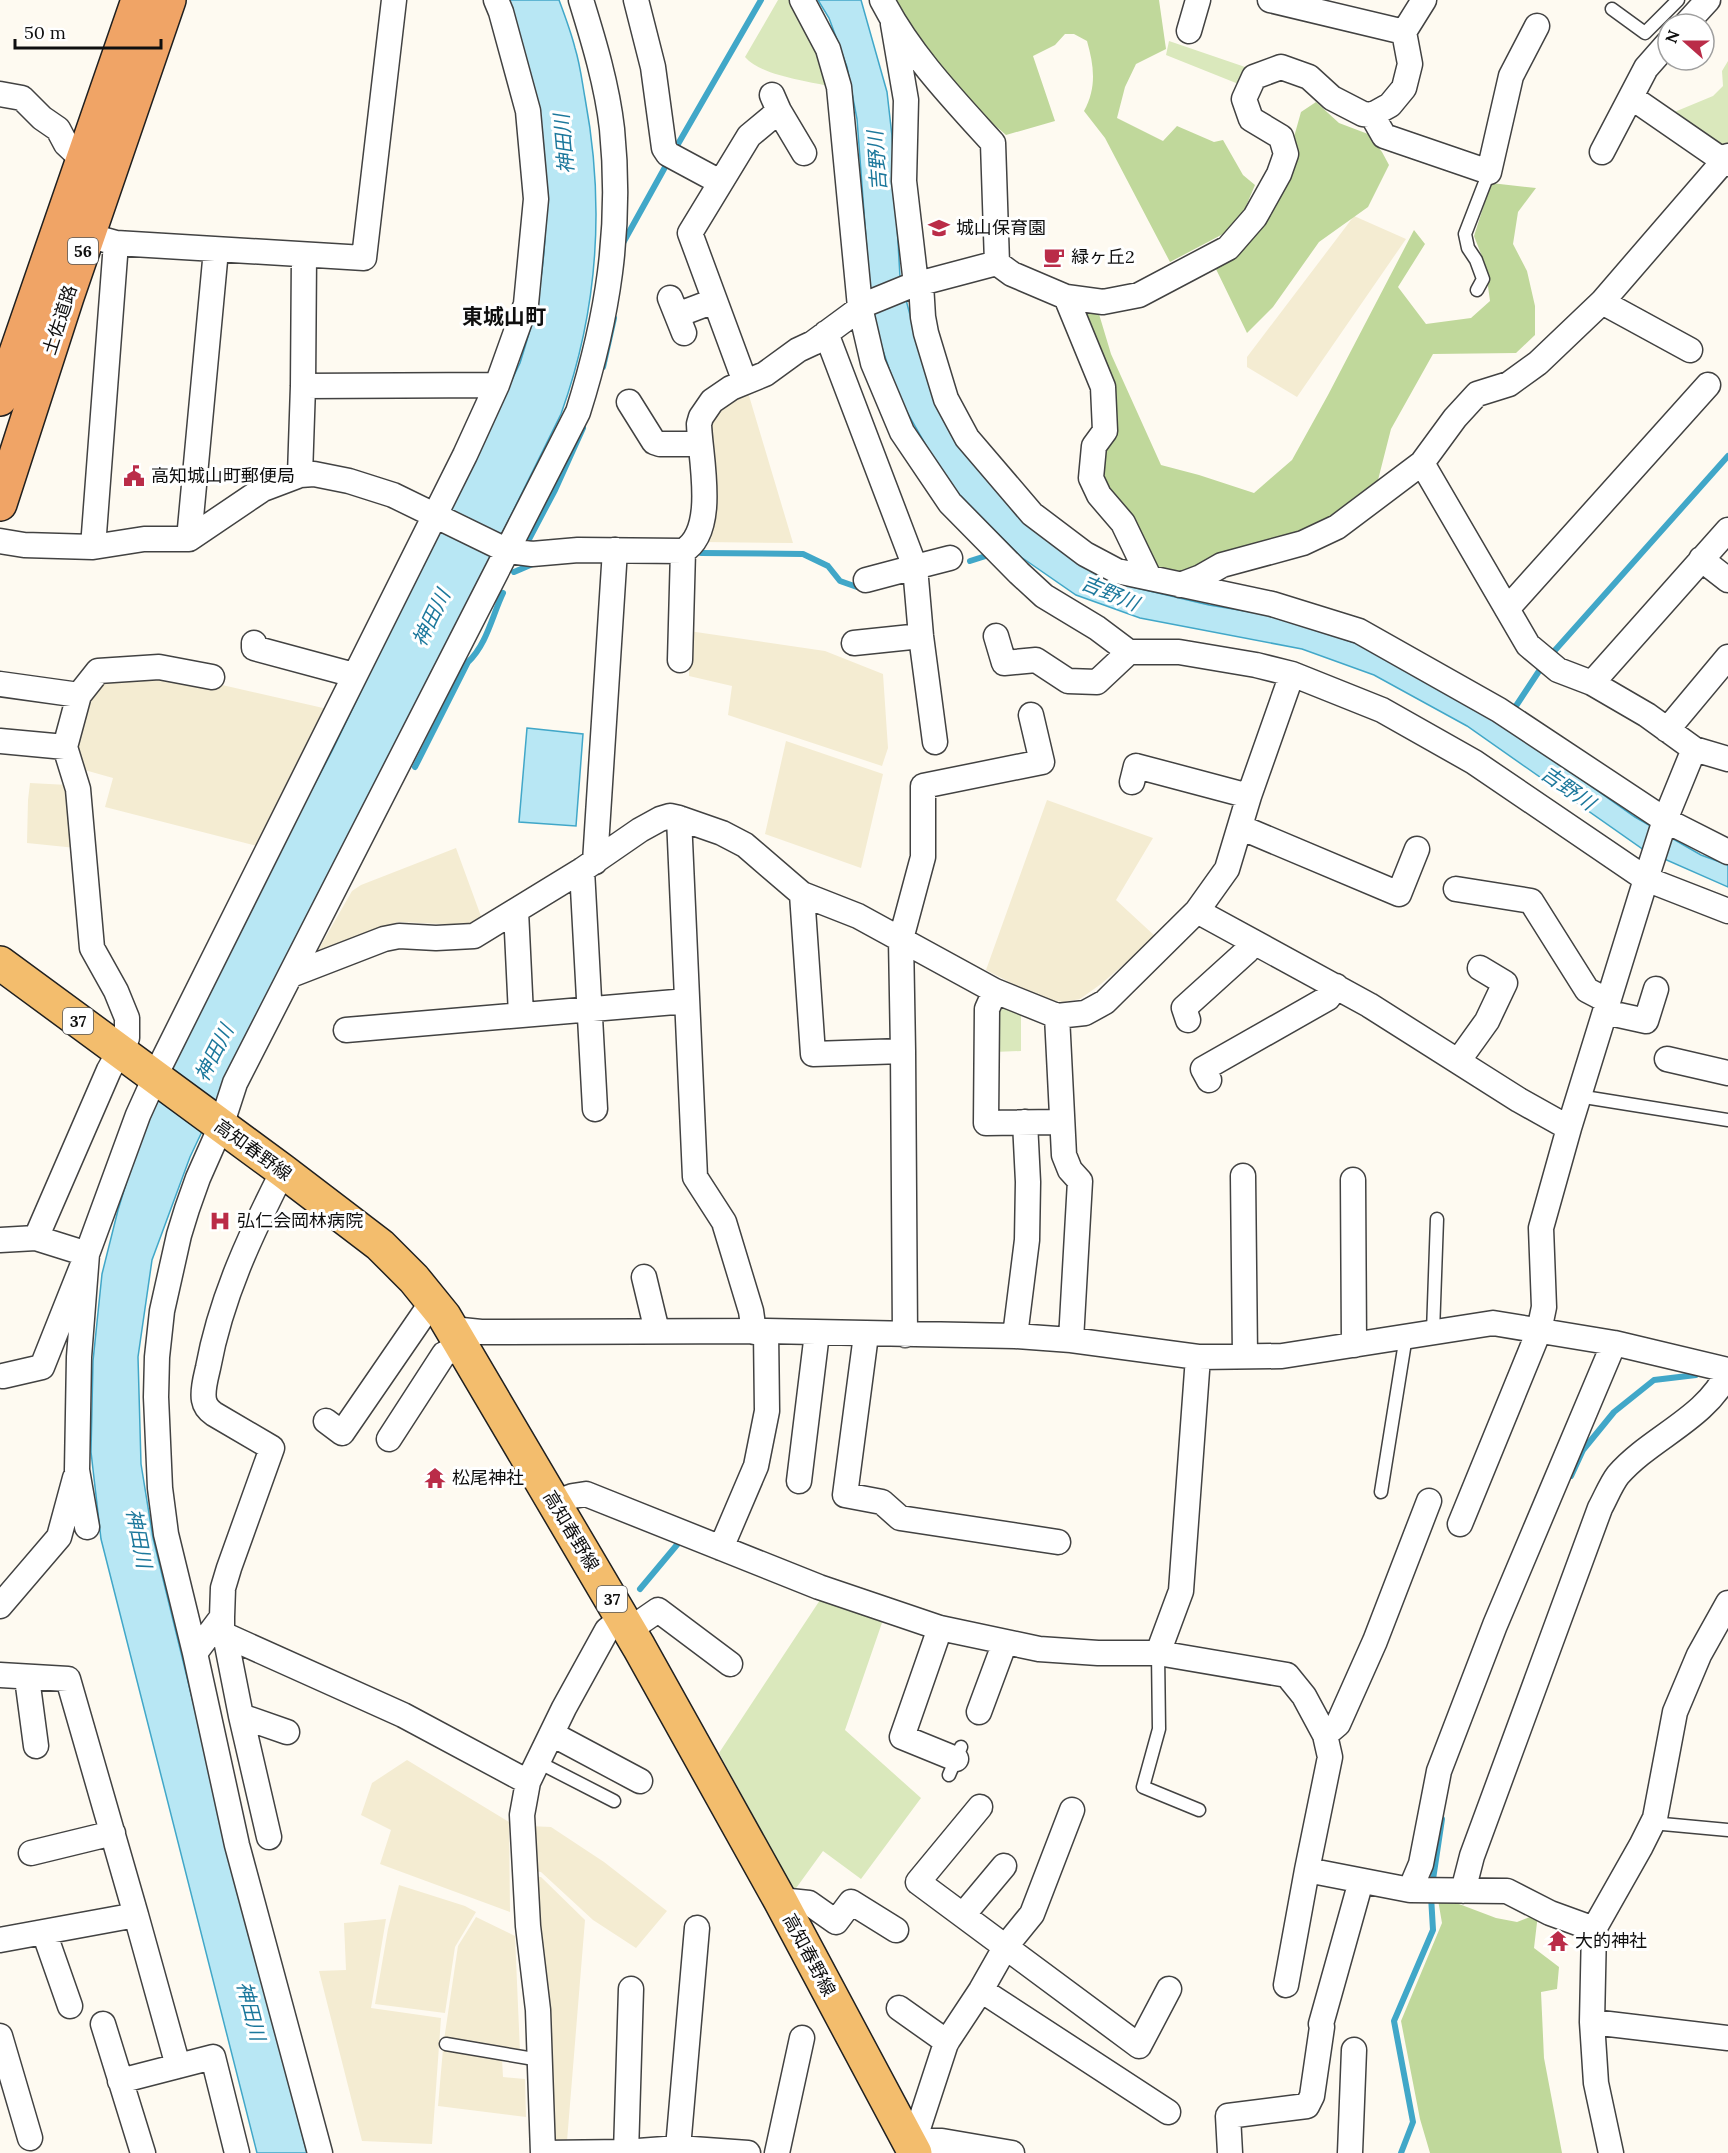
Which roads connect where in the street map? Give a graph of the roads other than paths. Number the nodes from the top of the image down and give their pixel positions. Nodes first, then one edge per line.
1 (138, 0) edge
2 (169, 0) edge
3 (394, 0) edge
4 (496, 0) edge
5 (581, 0) edge
6 (636, 0) edge
7 (802, 0) edge
8 (882, 0) edge
9 (1198, 0) edge
10 (1270, 0) edge
11 (1424, 0) edge
12 (1678, 0) edge
13 (1708, 0) edge
14 (1313, 5) edge
15 (1612, 9) dead end
16 (1370, 11) edge
17 (1697, 12) edge
18 (893, 21) junction
19 (1538, 26) dead end
20 (1189, 31) dead end
21 (1404, 32) junction
22 (1656, 57) edge
23 (0, 94) edge
24 (1630, 97) junction
25 (1371, 115) junction
26 (1602, 152) dead end
27 (804, 153) dead end
28 (83, 160) junction
29 (1727, 160) edge
30 (1489, 172) junction
31 (720, 182) junction
32 (88, 235) junction
33 (216, 250) junction
34 (304, 255) junction
35 (996, 263) junction
36 (916, 285) junction
37 (1478, 290) dead end
38 (1066, 297) junction
39 (714, 300) junction
40 (1602, 302) junction
41 (863, 306) junction
42 (677, 315) dead end
43 (826, 333) junction
44 (1690, 350) dead end
45 (745, 382) junction
46 (497, 385) junction
47 (1708, 385) dead end
48 (303, 386) junction
49 (0, 399) edge
50 (629, 402) dead end
51 (700, 444) junction
52 (1422, 463) junction
53 (300, 475) junction
54 (0, 504) edge
55 (438, 517) junction
56 (1728, 531) edge
57 (189, 539) junction
58 (0, 541) edge
59 (93, 547) junction
60 (504, 550) junction
61 (615, 550) junction
62 (683, 551) junction
63 (950, 558) dead end
64 (1701, 559) junction
65 (915, 567) junction
66 (1149, 577) junction
67 (866, 580) dead end
68 (1728, 580) edge
69 (1180, 585) junction
70 (1507, 609) junction
71 (921, 636) junction
72 (996, 636) dead end
73 (254, 643) dead end
74 (854, 643) dead end
75 (1129, 652) junction
76 (1728, 657) edge
77 (680, 660) dead end
78 (1292, 674) junction
79 (354, 675) junction
80 (212, 677) dead end
81 (1592, 683) junction
82 (0, 684) edge
83 (79, 695) junction
84 (1031, 715) dead end
85 (1667, 730) junction
86 (0, 741) edge
87 (935, 742) dead end
88 (65, 747) junction
89 (1694, 749) junction
90 (1728, 759) edge
91 (1132, 782) dead end
92 (1249, 796) junction
93 (679, 818) junction
94 (1664, 824) junction
95 (1240, 827) junction
96 (1417, 849) dead end
97 (1728, 852) edge
98 (589, 866) junction
99 (1648, 872) junction
100 (1456, 889) dead end
101 (802, 894) junction
102 (516, 911) junction
103 (1197, 911) junction
104 (1728, 911) edge
105 (901, 939) junction
106 (1253, 943) junction
107 (0, 963) edge
108 (1480, 968) dead end
109 (291, 975) junction
110 (1336, 986) junction
111 (1656, 989) dead end
112 (995, 991) junction
113 (687, 1001) junction
114 (1606, 1006) junction
115 (591, 1009) junction
116 (521, 1015) junction
117 (1057, 1016) junction
118 (1188, 1020) dead end
119 (346, 1030) dead end
120 (903, 1051) junction
121 (119, 1052) junction
122 (1667, 1059) dead end
123 (1459, 1060) junction
124 (1728, 1073) edge
125 (155, 1078) junction
126 (1209, 1080) dead end
127 (1578, 1096) junction
128 (595, 1109) dead end
129 (1728, 1120) edge
130 (1025, 1122) junction
131 (1061, 1122) junction
132 (218, 1124) junction
133 (1569, 1128) junction
134 (283, 1171) junction
135 (1243, 1176) dead end
136 (1353, 1180) dead end
137 (1437, 1220) dead end
138 (36, 1238) junction
139 (0, 1240) edge
140 (87, 1254) junction
141 (644, 1277) dead end
142 (432, 1302) junction
143 (657, 1331) junction
144 (1539, 1331) junction
145 (760, 1332) junction
146 (1433, 1332) junction
147 (817, 1333) junction
148 (866, 1335) junction
149 (905, 1335) junction
150 (1016, 1336) junction
151 (1406, 1336) junction
152 (457, 1338) junction
153 (1071, 1340) junction
154 (1614, 1343) junction
155 (1354, 1345) junction
156 (1245, 1356) junction
157 (1198, 1357) junction
158 (42, 1366) junction
159 (1721, 1369) edge
160 (3, 1376) dead end
161 (80, 1377) junction
162 (326, 1421) dead end
163 (389, 1439) dead end
164 (77, 1470) junction
165 (799, 1481) dead end
166 (1381, 1492) dead end
167 (1429, 1501) dead end
168 (554, 1503) junction
169 (1460, 1524) dead end
170 (87, 1527) dead end
171 (1058, 1542) dead end
172 (721, 1548) junction
173 (1728, 1603) edge
174 (0, 1606) edge
175 (626, 1624) junction
176 (224, 1626) junction
177 (940, 1628) junction
178 (1005, 1642) junction
179 (195, 1653) junction
180 (1158, 1653) junction
181 (730, 1664) dead end
182 (0, 1675) edge
183 (27, 1678) junction
184 (979, 1712) dead end
185 (241, 1716) junction
186 (287, 1732) dead end
187 (552, 1734) junction
188 (1325, 1735) junction
189 (36, 1746) dead end
190 (955, 1760) dead end
191 (530, 1775) junction
192 (640, 1781) dead end
193 (614, 1801) dead end
194 (980, 1807) dead end
195 (1072, 1810) dead end
196 (1198, 1810) dead end
197 (1652, 1823) junction
198 (1728, 1830) edge
199 (113, 1833) junction
200 (269, 1837) dead end
201 (31, 1853) dead end
202 (1004, 1866) dead end
203 (1307, 1870) junction
204 (1361, 1881) junction
205 (1410, 1890) junction
206 (1456, 1891) junction
207 (780, 1900) junction
208 (136, 1915) junction
209 (963, 1915) junction
210 (697, 1928) dead end
211 (1594, 1929) junction
212 (896, 1930) dead end
213 (44, 1932) junction
214 (0, 1940) edge
215 (1006, 1946) junction
216 (1286, 1985) dead end
217 (631, 1989) dead end
218 (1169, 1989) dead end
219 (981, 1990) junction
220 (70, 2006) dead end
221 (899, 2008) dead end
222 (1592, 2022) junction
223 (104, 2024) dead end
224 (0, 2036) edge
225 (802, 2037) dead end
226 (1728, 2038) edge
227 (947, 2042) junction
228 (446, 2044) dead end
229 (1354, 2050) dead end
230 (540, 2060) junction
231 (178, 2066) junction
232 (120, 2081) junction
233 (1168, 2112) dead end
234 (30, 2138) dead end
235 (678, 2148) junction
236 (913, 2150) edge
237 (625, 2152) edge
238 (143, 2153) edge
239 (237, 2153) edge
240 (320, 2153) edge
241 (543, 2153) edge
242 (748, 2153) edge
243 (777, 2153) edge
244 (1012, 2153) edge
245 (1230, 2153) edge
246 (1350, 2153) edge
247 (1611, 2153) edge

1 - 28 highway, 土佐道路 / 56
2 - 32 highway, 土佐道路 / 56
3 - 34 street
4 - 46 street
5 - 60 street
6 - 31 street
7 - 41 street
8 - 18 street
9 - 20 street
10 - 14 street
11 - 21 street
12 - 15 lane
13 - 17 street
14 - 16 street
16 - 21 street
18 - 35 street
18 - 36 street
19 - 30 street
21 - 25 street
22 - 24 street
23 - 28 street
24 - 26 street
24 - 29 street
25 - 30 street
25 - 38 street
27 - 31 street
28 - 32 highway, 土佐道路 / 56
29 - 40 street
30 - 37 lane
31 - 39 street
32 - 33 street
32 - 49 highway, 土佐道路 / 56
32 - 54 highway, 土佐道路 / 56
32 - 59 street
33 - 34 street
33 - 57 street
34 - 48 street
35 - 36 street
35 - 38 street
36 - 41 street
36 - 66 street
38 - 66 street
39 - 42 street
39 - 45 street
40 - 44 street
40 - 52 street
41 - 43 street
41 - 75 street
43 - 45 street
43 - 65 street
45 - 51 street
46 - 48 street
46 - 55 street
47 - 70 street
48 - 53 street
50 - 51 street
51 - 62 street
52 - 69 street
52 - 70 street
53 - 55 street
53 - 57 street
55 - 60 street
55 - 79 street
56 - 64 street
57 - 59 street
58 - 59 street
60 - 61 street
60 - 109 street
61 - 62 street
61 - 98 street
62 - 77 street
63 - 65 street
64 - 68 street
64 - 81 street
65 - 67 street
65 - 71 street
66 - 69 street
69 - 94 street
70 - 81 street
71 - 74 street
71 - 87 street
72 - 75 street
73 - 79 street
75 - 78 street
76 - 85 street
78 - 92 street
78 - 99 street
79 - 125 street
80 - 83 street
81 - 85 street
82 - 83 street
83 - 88 street
84 - 105 street
85 - 89 street
86 - 88 street
88 - 121 street
89 - 90 street
89 - 94 street
91 - 92 street
92 - 95 street
93 - 98 street
93 - 101 street
93 - 113 street
94 - 97 street
94 - 99 street
95 - 96 street
95 - 103 street
98 - 102 street
98 - 115 street
99 - 104 street
99 - 114 street
100 - 114 street
101 - 105 street
101 - 120 street
102 - 109 street
102 - 116 street
103 - 106 street
103 - 117 street
105 - 112 street
105 - 120 street
106 - 110 street
106 - 118 street
107 - 121 main road, 高知春野線 / 37
108 - 123 street
109 - 132 street
110 - 123 street
110 - 126 street
111 - 114 street
112 - 117 street
112 - 130 street
113 - 115 street
113 - 145 street
114 - 127 street
115 - 116 street
115 - 128 street
116 - 119 street
117 - 131 street
120 - 149 street
121 - 125 main road, 高知春野線 / 37
121 - 138 street
122 - 124 street
123 - 133 street
125 - 132 main road, 高知春野線 / 37
125 - 140 street
127 - 129 lane
127 - 133 street
130 - 131 street
130 - 150 street
131 - 153 street
132 - 134 main road, 高知春野線 / 37
132 - 179 street
133 - 144 street
134 - 142 main road, 高知春野線 / 37
134 - 176 street
135 - 156 street
136 - 155 street
137 - 146 lane
138 - 139 street
138 - 140 street
140 - 158 street
140 - 161 street
141 - 143 street
142 - 152 main road, 高知春野線 / 37
142 - 162 street
143 - 145 street
143 - 152 street
144 - 146 street
144 - 154 street
144 - 169 street
145 - 147 street
145 - 172 street
146 - 151 street
147 - 148 street
147 - 165 street
148 - 149 street
148 - 171 street
149 - 150 street
150 - 153 street
151 - 155 street
151 - 166 lane
152 - 163 street
152 - 168 main road, 高知春野線 / 37
153 - 157 street
154 - 159 street
154 - 205 street
155 - 156 street
156 - 157 street
157 - 180 street
158 - 160 street
158 - 161 street
159 - 206 street
161 - 164 street
164 - 170 street
164 - 174 street
167 - 188 street
168 - 172 street
168 - 175 main road, 高知春野線 / 37
172 - 177 street
173 - 197 street
175 - 181 street
175 - 187 street
175 - 207 main road, 高知春野線 / 37
176 - 179 street
176 - 185 street
176 - 191 street
177 - 178 street
177 - 190 street
178 - 180 street
178 - 184 street
179 - 240 street
180 - 188 street
180 - 196 lane
182 - 183 street
183 - 189 street
183 - 199 street
185 - 186 street
185 - 200 street
187 - 191 street
187 - 192 street
188 - 203 street
191 - 193 lane
191 - 230 street
194 - 209 street
195 - 215 street
197 - 198 lane
197 - 211 street
199 - 201 street
199 - 208 street
202 - 209 street
203 - 204 street
203 - 216 street
204 - 205 street
204 - 245 street
205 - 206 street
206 - 211 street
207 - 212 street
207 - 236 main road, 高知春野線 / 37
208 - 213 street
208 - 231 street
209 - 215 street
210 - 235 street
211 - 222 street
213 - 214 street
213 - 220 street
215 - 218 street
215 - 219 street
217 - 237 street
219 - 227 street
219 - 233 street
221 - 227 street
222 - 226 street
222 - 247 street
223 - 232 street
224 - 234 street
225 - 243 street
227 - 236 street
228 - 230 lane
229 - 246 street
230 - 241 street
231 - 232 street
231 - 239 street
232 - 238 street
235 - 237 street
235 - 242 street
236 - 244 street
237 - 241 street

